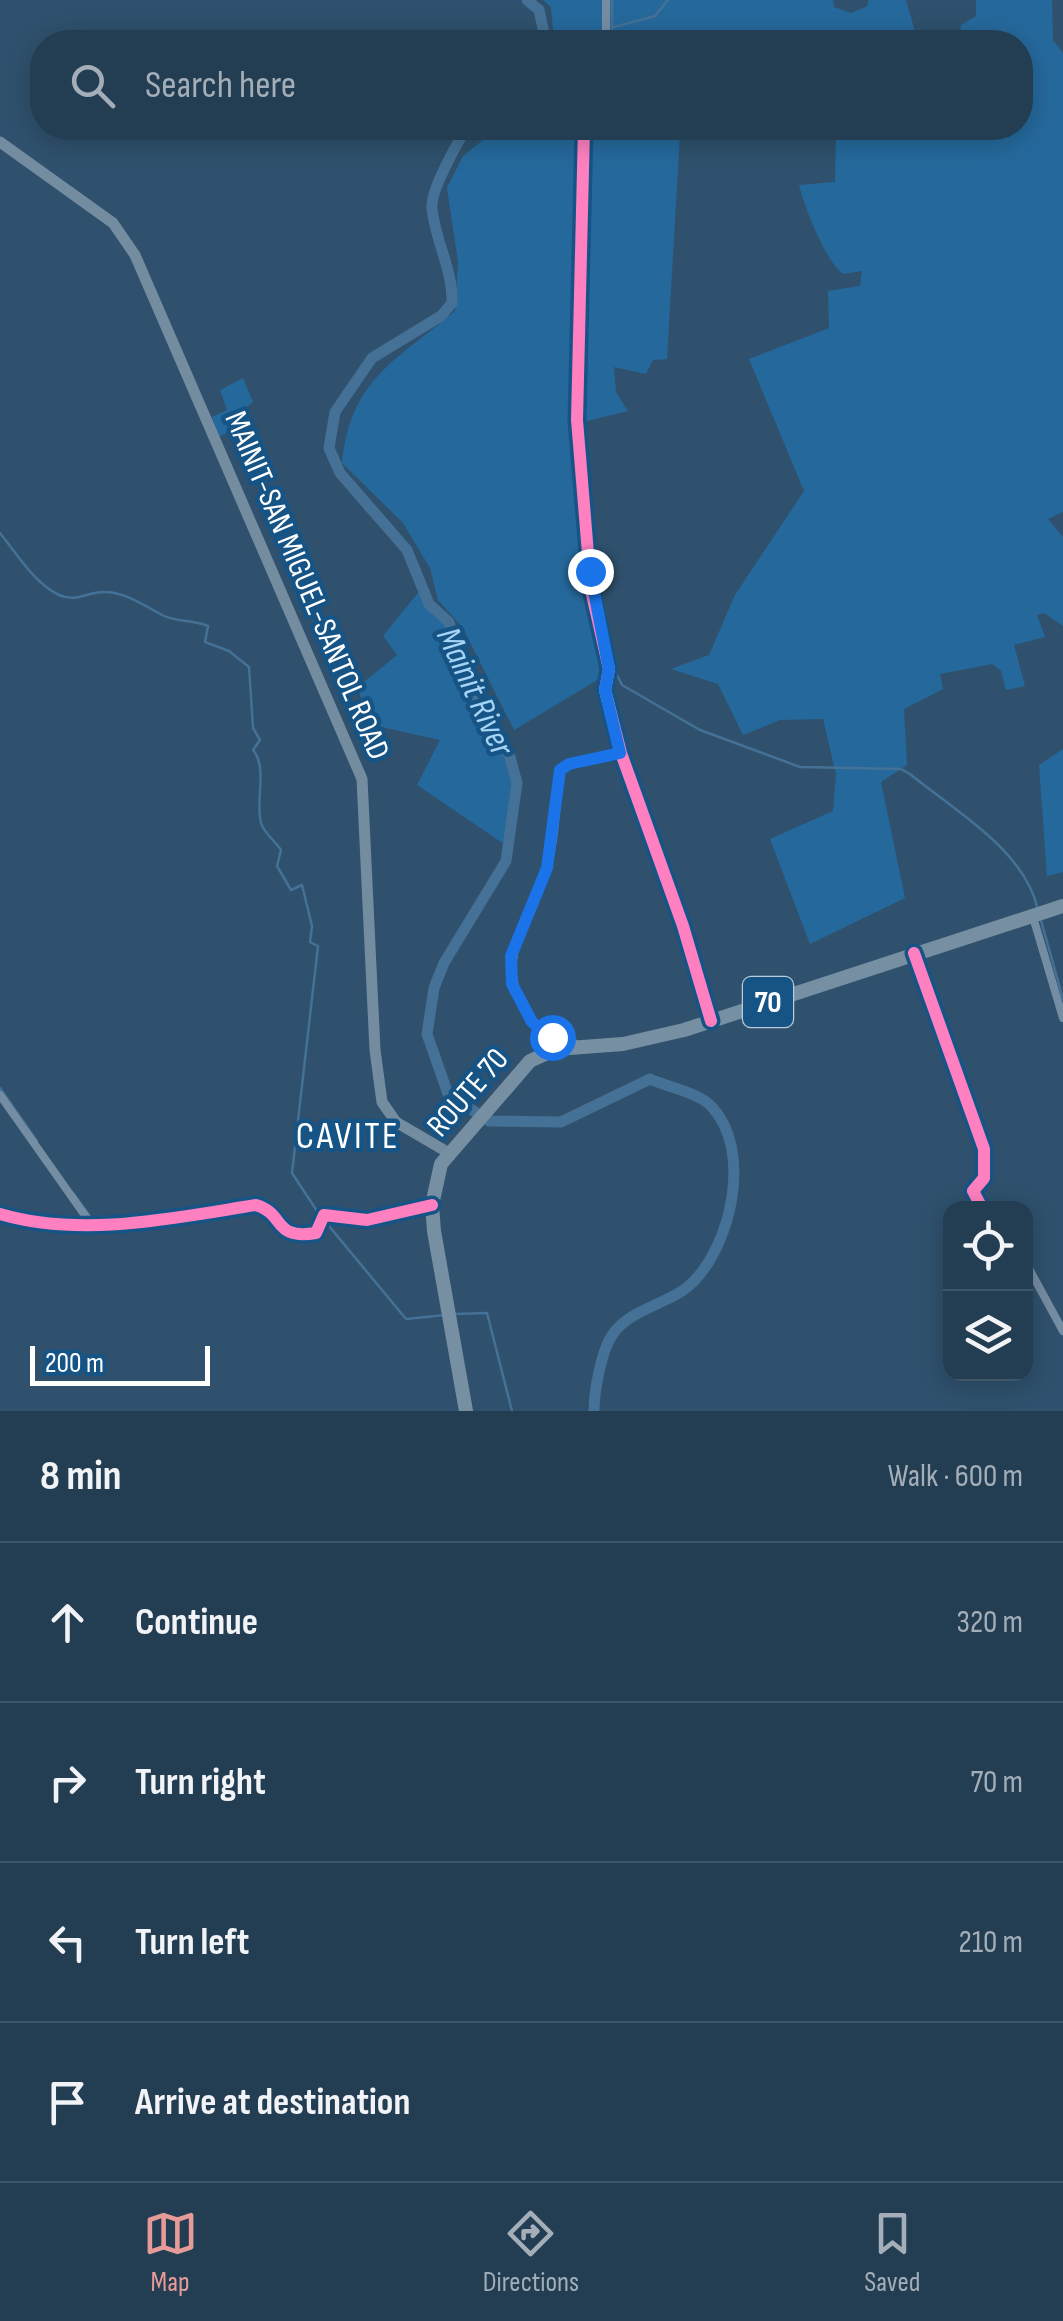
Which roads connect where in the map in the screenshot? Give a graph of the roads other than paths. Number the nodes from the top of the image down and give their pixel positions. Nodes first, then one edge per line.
1 (606, 0) edge
2 (606, 30) edge
3 (584, 140) edge
4 (0, 142) edge
5 (620, 753) junction
6 (1058, 908) edge
7 (1033, 914) junction
8 (914, 954) junction
9 (1063, 1018) edge
10 (711, 1021) junction
11 (588, 1047) junction
12 (0, 1095) edge
13 (453, 1148) junction
14 (978, 1201) edge
15 (432, 1205) junction
16 (0, 1214) edge
17 (91, 1224) junction
18 (1033, 1276) edge
19 (1063, 1330) edge
20 (466, 1411) edge

1 - 2 street
3 - 5 street
4 - 13 main road, MAINIT-SAN MIGUEL-SANTOL ROAD
5 - 10 street
5 - 11 street
6 - 7 highway, ROUTE 70 / 70
7 - 8 highway, ROUTE 70 / 70
7 - 9 street
8 - 10 highway, ROUTE 70 / 70
8 - 14 street
10 - 11 highway, ROUTE 70 / 70
11 - 13 highway, ROUTE 70 / 70
12 - 17 street
13 - 15 highway, ROUTE 70 / 70
15 - 17 street
15 - 20 highway, ROUTE 70 / 70
16 - 17 street
18 - 19 street

